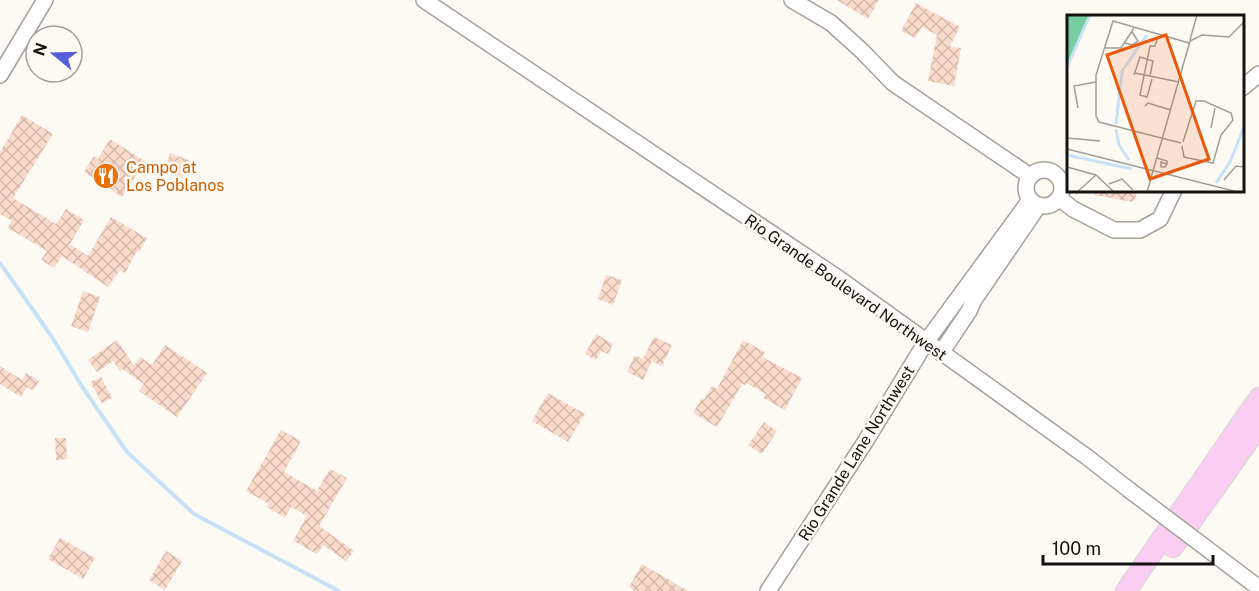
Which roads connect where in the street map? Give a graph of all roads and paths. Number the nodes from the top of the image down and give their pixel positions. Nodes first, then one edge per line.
1 (45, 0) edge
2 (424, 0) edge
3 (792, 0) edge
4 (1259, 74) edge
5 (0, 75) edge
6 (1244, 86) edge
7 (1030, 176) junction
8 (1173, 192) edge
9 (1059, 198) junction
10 (1035, 202) junction
11 (926, 342) junction
12 (941, 353) junction
13 (1259, 398) edge
14 (1259, 426) edge
15 (1259, 588) edge
16 (768, 591) edge
17 (1126, 591) edge
18 (1142, 591) edge

1 - 5 street
2 - 11 street, Rio Grande Boulevard Northwest
3 - 7 street
4 - 6 street
7 - 9 street
7 - 10 street
8 - 9 street
9 - 10 street
10 - 11 street, Rio Grande Lane Northwest
10 - 12 street
11 - 12 street, Rio Grande Boulevard Northwest
11 - 16 street, Rio Grande Lane Northwest
12 - 15 street, Rio Grande Boulevard Northwest, bridge
13 - 17 main road
14 - 18 main road

